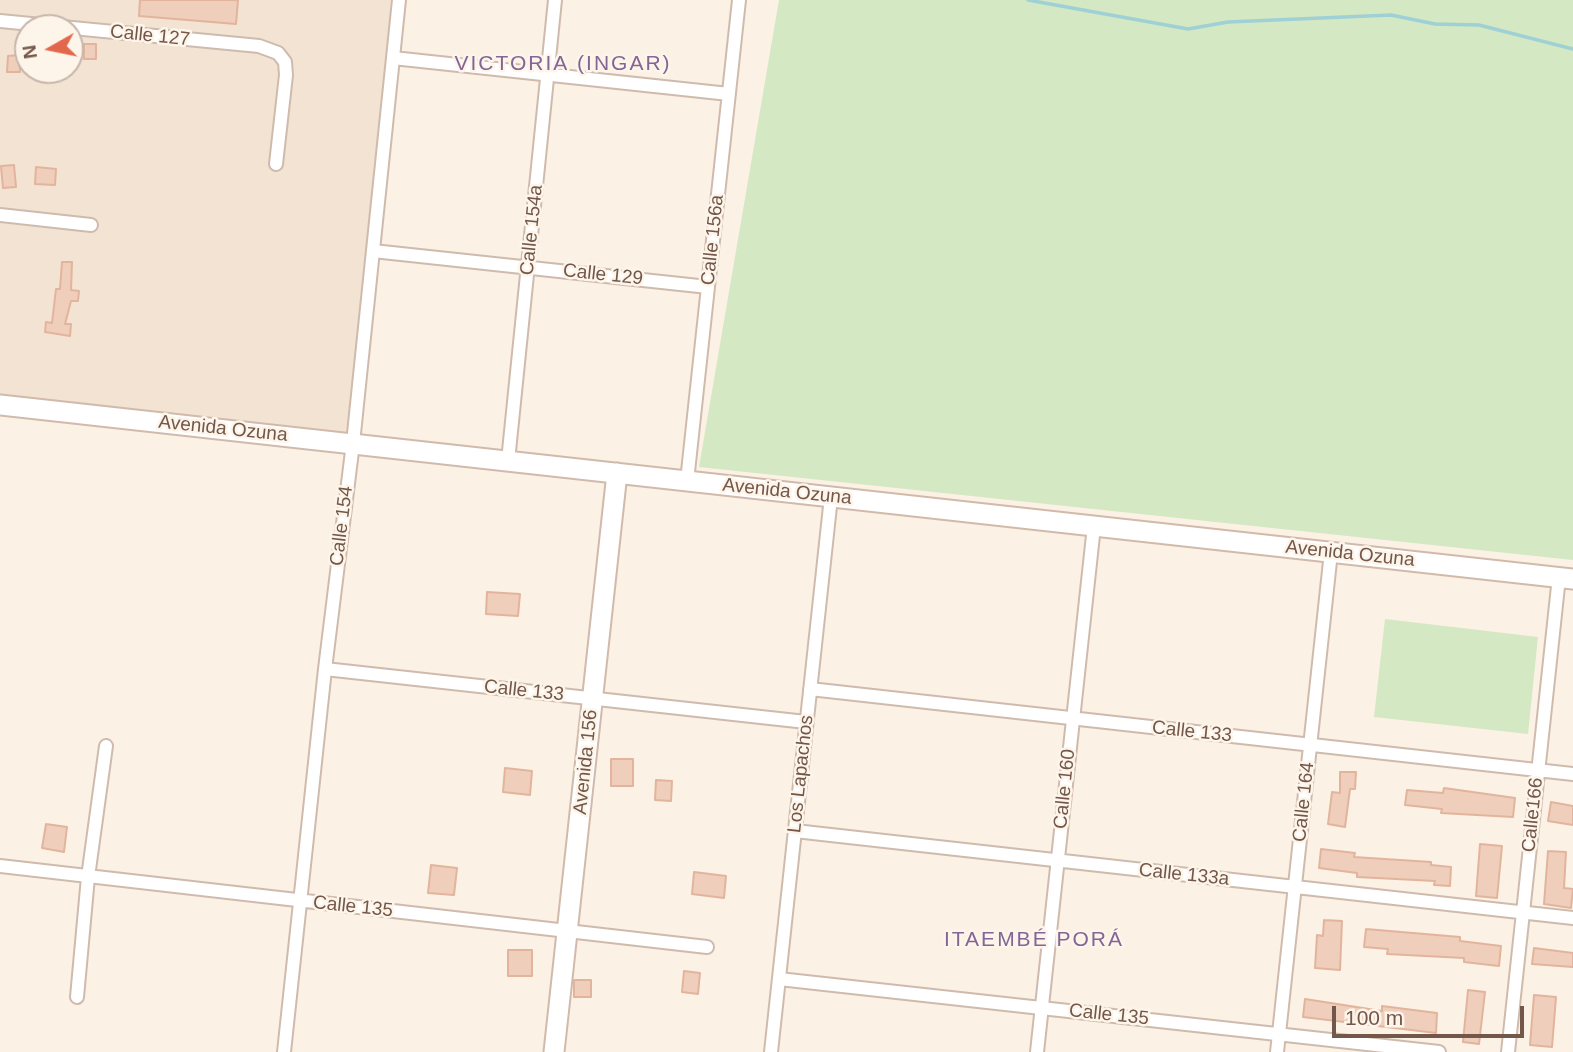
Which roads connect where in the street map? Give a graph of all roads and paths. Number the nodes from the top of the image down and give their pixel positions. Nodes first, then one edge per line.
1 (398, 0) edge
2 (555, 0) edge
3 (739, 0) edge
4 (0, 21) edge
5 (393, 58) junction
6 (548, 74) junction
7 (729, 94) junction
8 (276, 164) dead end
9 (0, 215) edge
10 (91, 225) dead end
11 (373, 251) junction
12 (528, 267) junction
13 (708, 286) junction
14 (0, 405) edge
15 (353, 443) junction
16 (509, 461) junction
17 (617, 473) junction
18 (687, 481) junction
19 (831, 497) junction
20 (1094, 526) junction
21 (1331, 552) junction
22 (1566, 578) edge
23 (325, 669) junction
24 (810, 689) junction
25 (593, 699) junction
26 (1073, 719) junction
27 (806, 722) junction
28 (1310, 745) junction
29 (106, 746) dead end
30 (1538, 770) junction
31 (1573, 774) edge
32 (795, 831) junction
33 (1058, 860) junction
34 (0, 866) edge
35 (88, 877) junction
36 (1295, 887) junction
37 (300, 901) junction
38 (1523, 912) junction
39 (1573, 918) edge
40 (567, 931) junction
41 (707, 947) dead end
42 (779, 979) junction
43 (77, 997) dead end
44 (1041, 1008) junction
45 (1279, 1034) junction
46 (284, 1052) edge
47 (554, 1052) edge
48 (771, 1052) edge
49 (1037, 1052) edge
50 (1277, 1052) edge
51 (1439, 1052) edge
52 (1507, 1052) edge

1 - 5 street, Calle 154
2 - 6 street, Calle 154a
3 - 7 street, Calle 156a
4 - 8 street, Calle 127
5 - 6 street
5 - 11 street, Calle 154
6 - 7 street
6 - 12 street, Calle 154a
7 - 13 street, Calle 156a
9 - 10 street
11 - 12 street, Calle 129
11 - 15 street, Calle 154
12 - 13 street, Calle 129
12 - 16 street, Calle 154a
13 - 18 street, Calle 156a
14 - 15 main road, Avenida Ozuna
15 - 16 main road, Avenida Ozuna
15 - 23 street, Calle 154
16 - 17 main road, Avenida Ozuna
17 - 18 main road, Avenida Ozuna
17 - 25 main road, Avenida 156
18 - 19 main road, Avenida Ozuna
19 - 20 main road, Avenida Ozuna
19 - 24 street, Los Lapachos
20 - 21 main road, Avenida Ozuna
20 - 26 street, Calle 160
21 - 22 main road, Avenida Ozuna
21 - 28 street, Calle 164
22 - 30 street, Calle166
23 - 25 street, Calle 133
23 - 37 street, Calle 154
24 - 26 street, Calle 133
24 - 27 street, Los Lapachos
25 - 27 street, Calle 133
25 - 40 main road, Avenida 156
26 - 28 street, Calle 133
26 - 33 street, Calle 160
27 - 32 street, Los Lapachos
28 - 30 street, Calle 133
28 - 36 street, Calle 164
29 - 35 street
30 - 31 street, Calle 133
30 - 38 street, Calle166
32 - 33 street, Calle 133a
32 - 42 street, Los Lapachos
33 - 36 street, Calle 133a
33 - 44 street, Calle 160
34 - 35 street, Calle 135
35 - 37 street, Calle 135
35 - 43 street
36 - 38 street, Calle 133a
36 - 45 street, Calle 164
37 - 40 street, Calle 135
37 - 46 street, Calle 154
38 - 39 street, Calle 133a
38 - 52 street, Calle166
40 - 41 street, Calle 135
40 - 47 main road, Avenida 156
42 - 44 street, Calle 135
42 - 48 street, Los Lapachos
44 - 45 street, Calle 135
44 - 49 street, Calle 160
45 - 50 street, Calle 164
45 - 51 street, Calle 135

